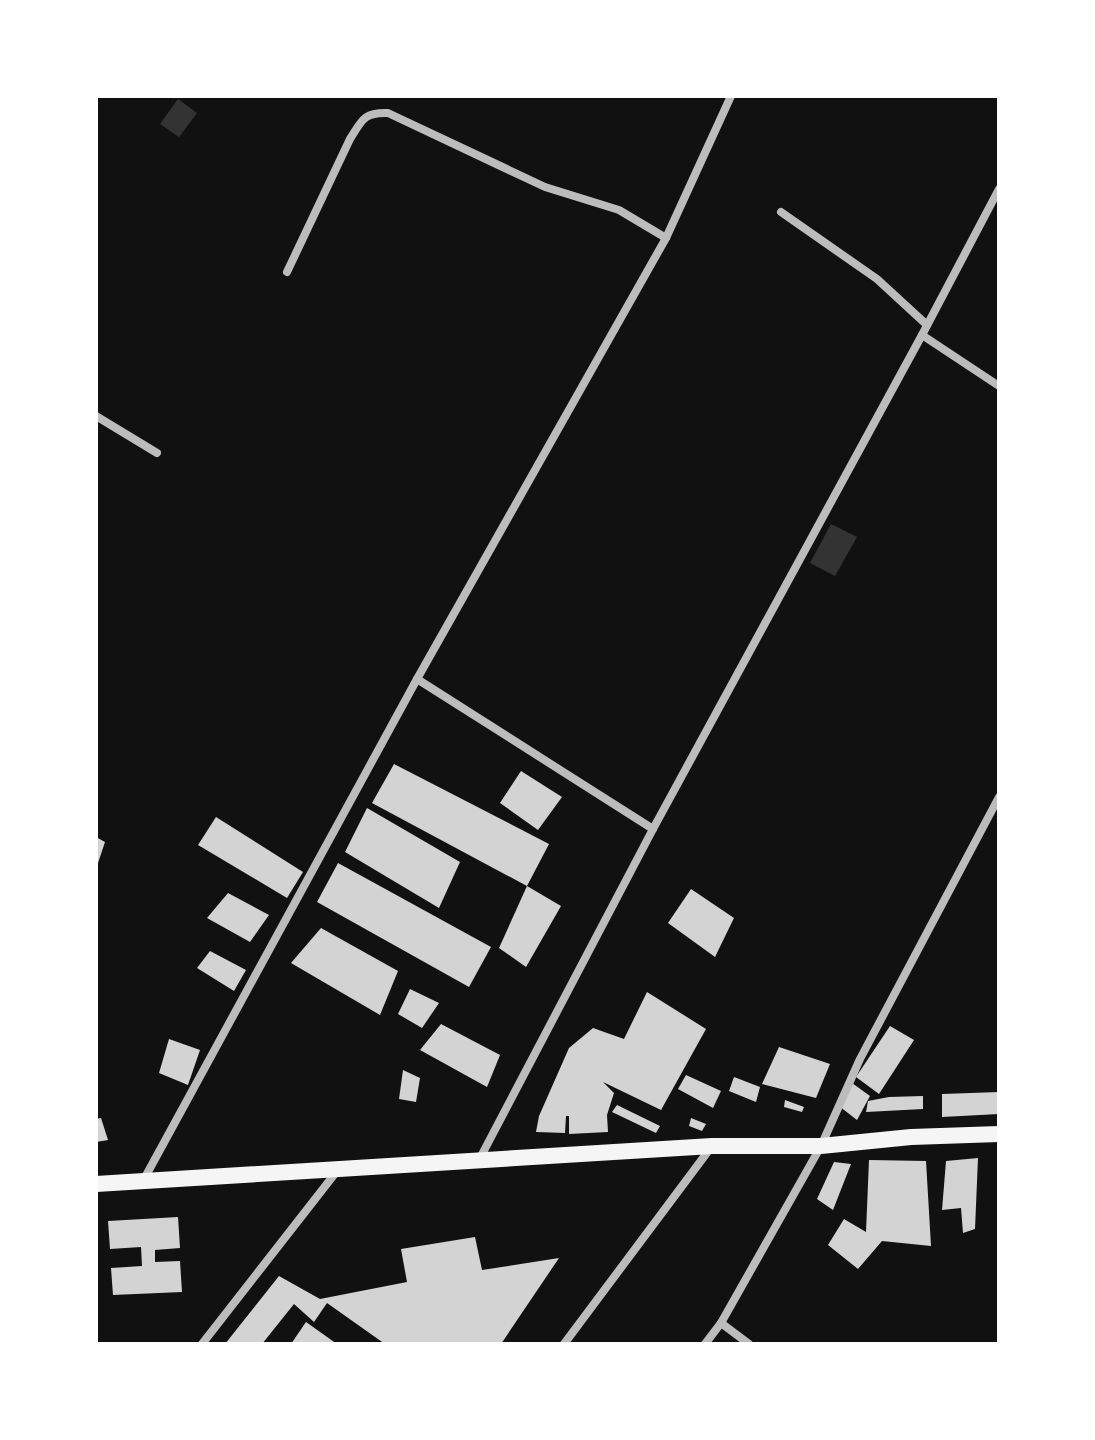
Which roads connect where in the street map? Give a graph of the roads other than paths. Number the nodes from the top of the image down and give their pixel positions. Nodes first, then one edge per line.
1 (731, 96) edge
2 (999, 189) edge
3 (781, 212) dead end
4 (666, 238) junction
5 (287, 272) dead end
6 (927, 325) junction
7 (922, 335) junction
8 (999, 386) edge
9 (96, 416) edge
10 (157, 453) dead end
11 (417, 679) junction
12 (999, 797) edge
13 (653, 829) junction
14 (999, 1134) edge
15 (712, 1146) junction
16 (821, 1146) junction
17 (478, 1162) junction
18 (337, 1170) junction
19 (142, 1182) junction
20 (96, 1184) edge
21 (721, 1323) junction
22 (202, 1344) edge
23 (564, 1344) edge
24 (705, 1344) edge
25 (749, 1344) edge

1 - 4 street
2 - 6 street
3 - 6 street
4 - 5 street
4 - 11 street
6 - 7 street
7 - 8 street
7 - 13 street
9 - 10 street
11 - 13 street
11 - 19 street
12 - 16 street
13 - 17 street
14 - 16 main road
15 - 16 main road
15 - 17 main road
15 - 23 street
16 - 21 street
17 - 18 main road
18 - 19 main road
18 - 22 street
19 - 20 main road
21 - 24 street
21 - 25 street

